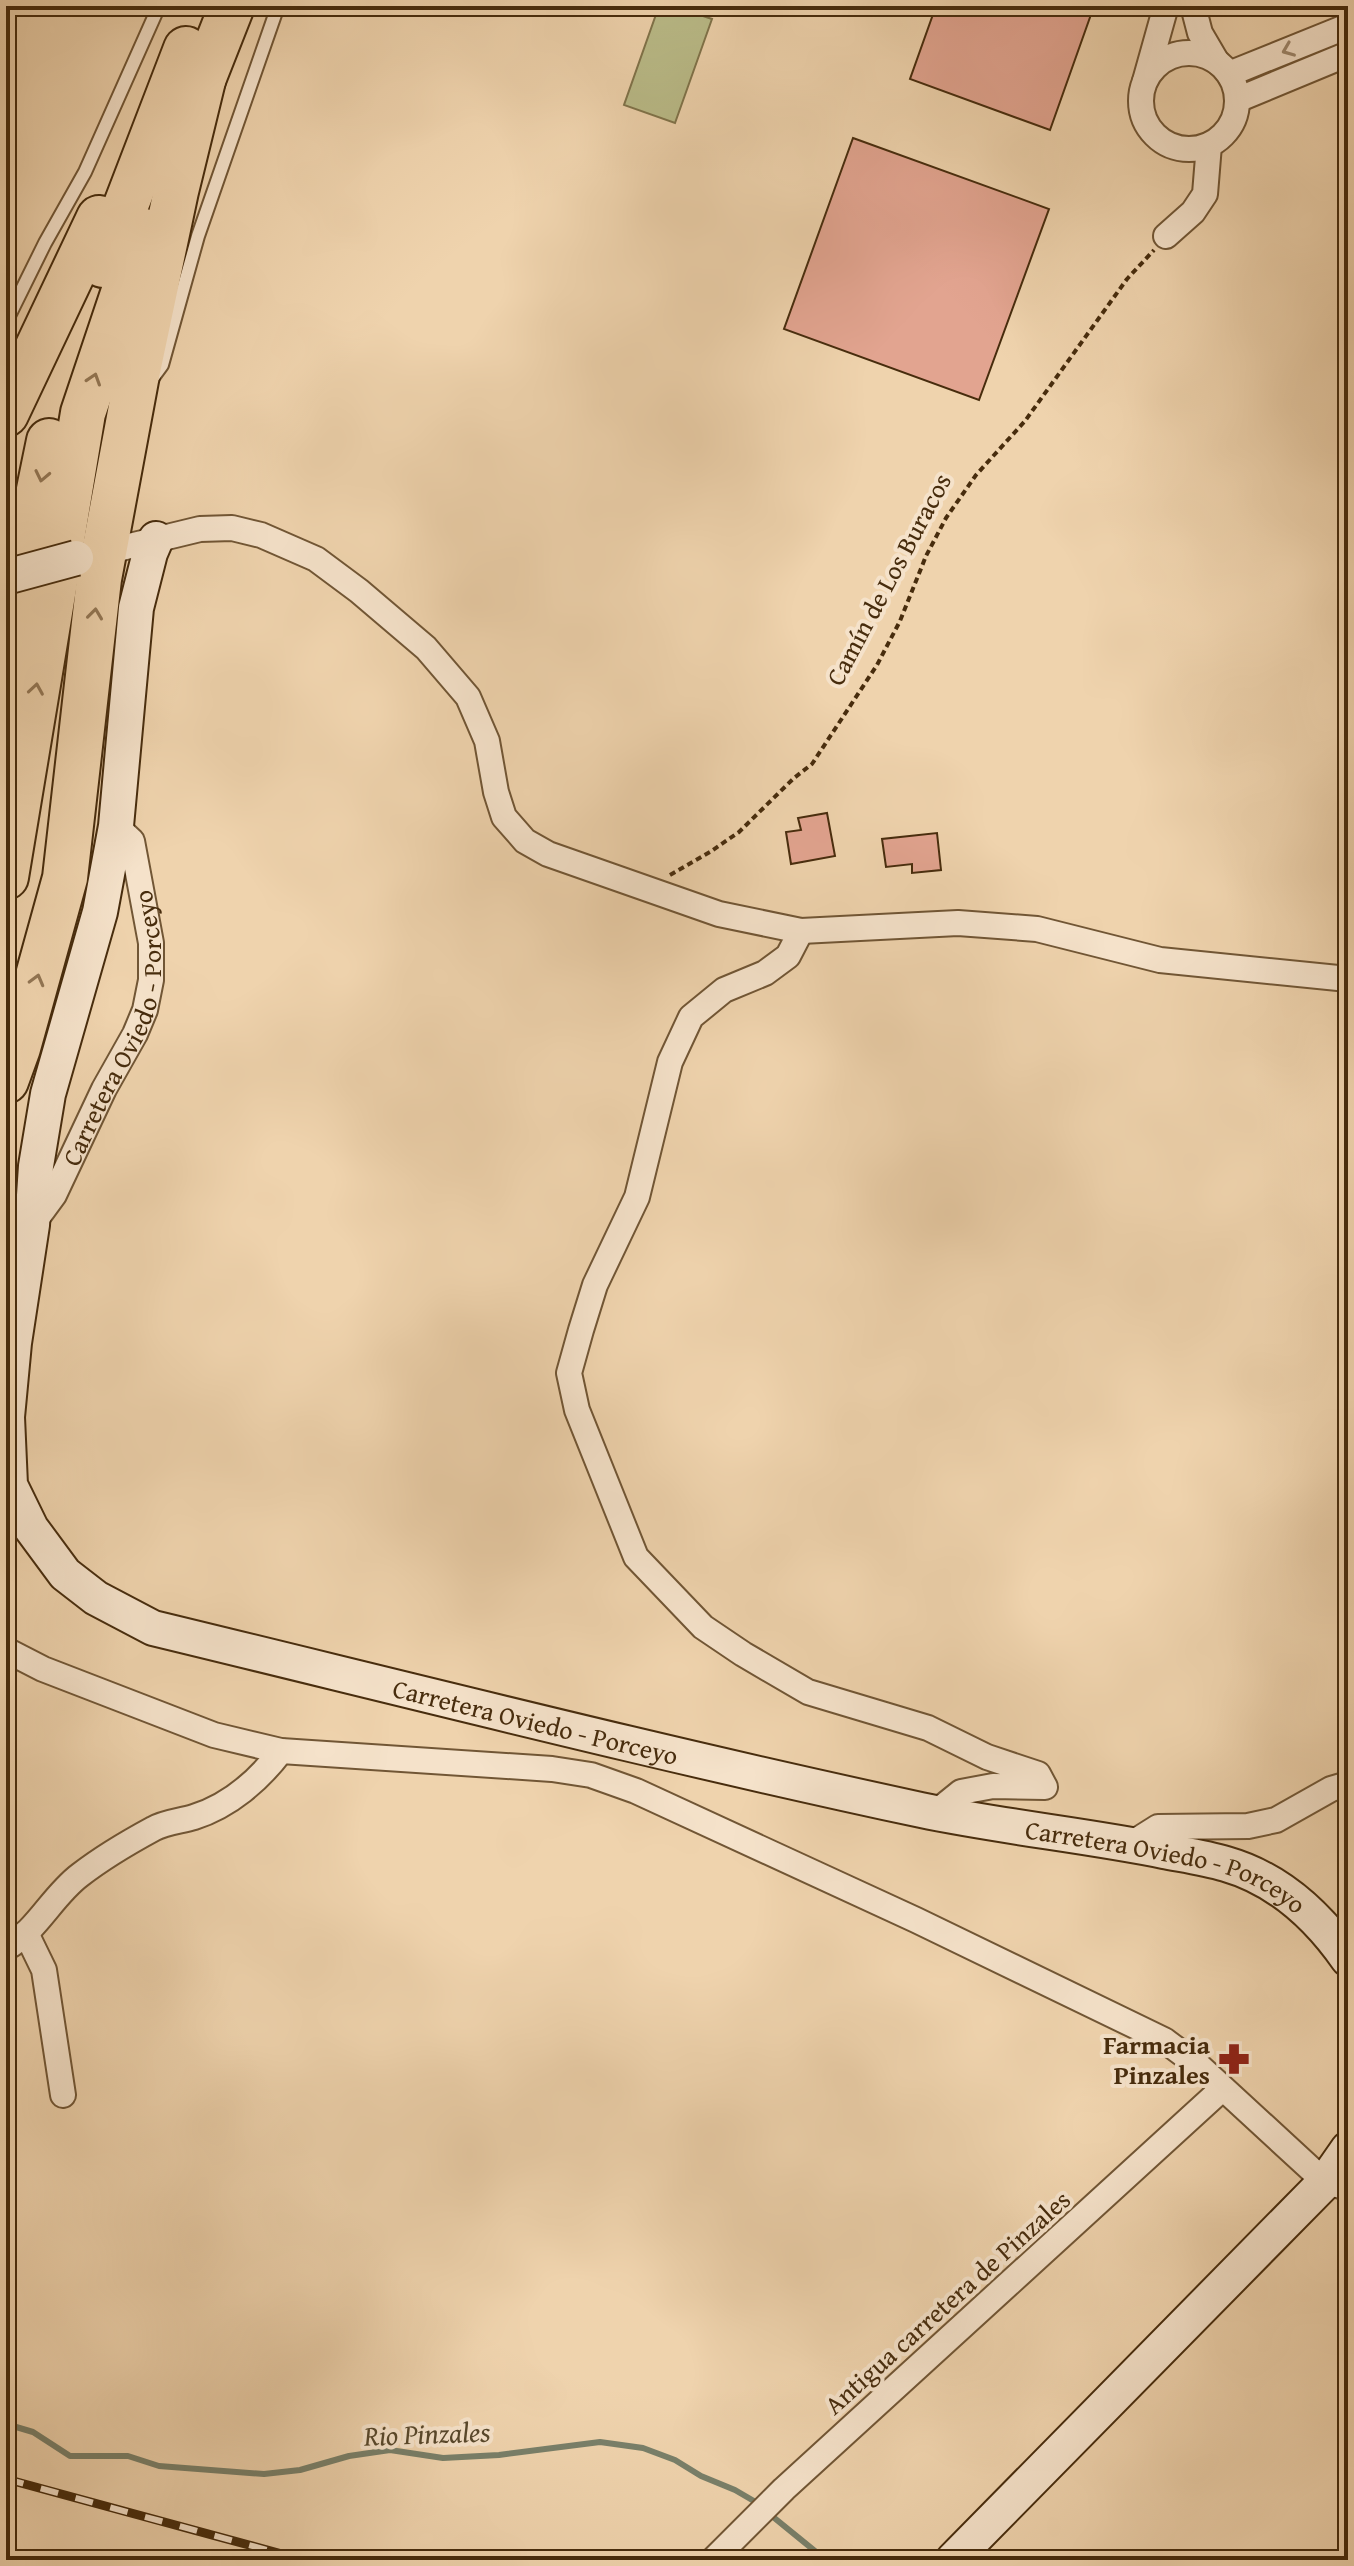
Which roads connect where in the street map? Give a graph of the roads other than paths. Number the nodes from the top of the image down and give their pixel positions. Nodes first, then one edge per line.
1 (159, 6) edge
2 (202, 6) edge
3 (232, 6) edge
4 (278, 6) edge
5 (1166, 6) edge
6 (1193, 6) edge
7 (1348, 26) edge
8 (1348, 54) edge
9 (1223, 68) junction
10 (205, 72) junction
11 (1145, 81) junction
12 (1237, 100) junction
13 (1209, 145) junction
14 (1166, 236) road end
15 (6, 322) edge
16 (130, 412) junction
17 (6, 414) edge
18 (156, 539) junction
19 (91, 555) junction
20 (6, 577) edge
21 (136, 608) junction
22 (6, 663) edge
23 (116, 826) junction
24 (6, 877) edge
25 (801, 931) junction
26 (1348, 979) edge
27 (6, 1081) edge
28 (32, 1225) junction
29 (6, 1250) edge
30 (6, 1650) edge
31 (281, 1751) junction
32 (1348, 1784) edge
33 (935, 1813) junction
34 (1131, 1844) junction
35 (26, 1933) junction
36 (6, 1948) edge
37 (1348, 1959) edge
38 (1222, 2089) junction
39 (63, 2095) dead end
40 (1348, 2149) edge
41 (1337, 2185) edge
42 (713, 2560) edge
43 (953, 2560) edge

1 - 15 lane
2 - 17 highway
2 -> 22 highway
3 - 10 highway
4 - 16 lane
5 - 11 street
6 - 9 street
7 -> 9 street
8 - 12 street
9 - 11 street
9 - 12 street
10 - 16 highway
24 -> 10 highway
11 - 13 street
12 - 13 street
13 - 14 street
16 - 19 highway
18 - 19 street
18 - 21 main road, Carretera Oviedo - Porceyo
18 - 25 street
19 - 20 main road, bridge
19 - 21 main road
27 -> 19 highway
21 - 23 main road, Carretera Oviedo - Porceyo
23 - 28 main road, Carretera Oviedo - Porceyo
23 - 28 street, Carretera Oviedo - Porceyo
25 - 26 street
25 - 33 street
28 - 29 street
28 - 33 main road, Carretera Oviedo - Porceyo
30 - 31 street
31 - 35 street
31 - 38 street
32 - 34 street
33 - 34 main road, Carretera Oviedo - Porceyo
34 - 37 main road, Carretera Oviedo - Porceyo
35 - 36 street
35 - 39 street
38 - 41 street
38 - 42 street, Antigua carretera de Pinzales
40 - 41 main road
41 - 43 main road

